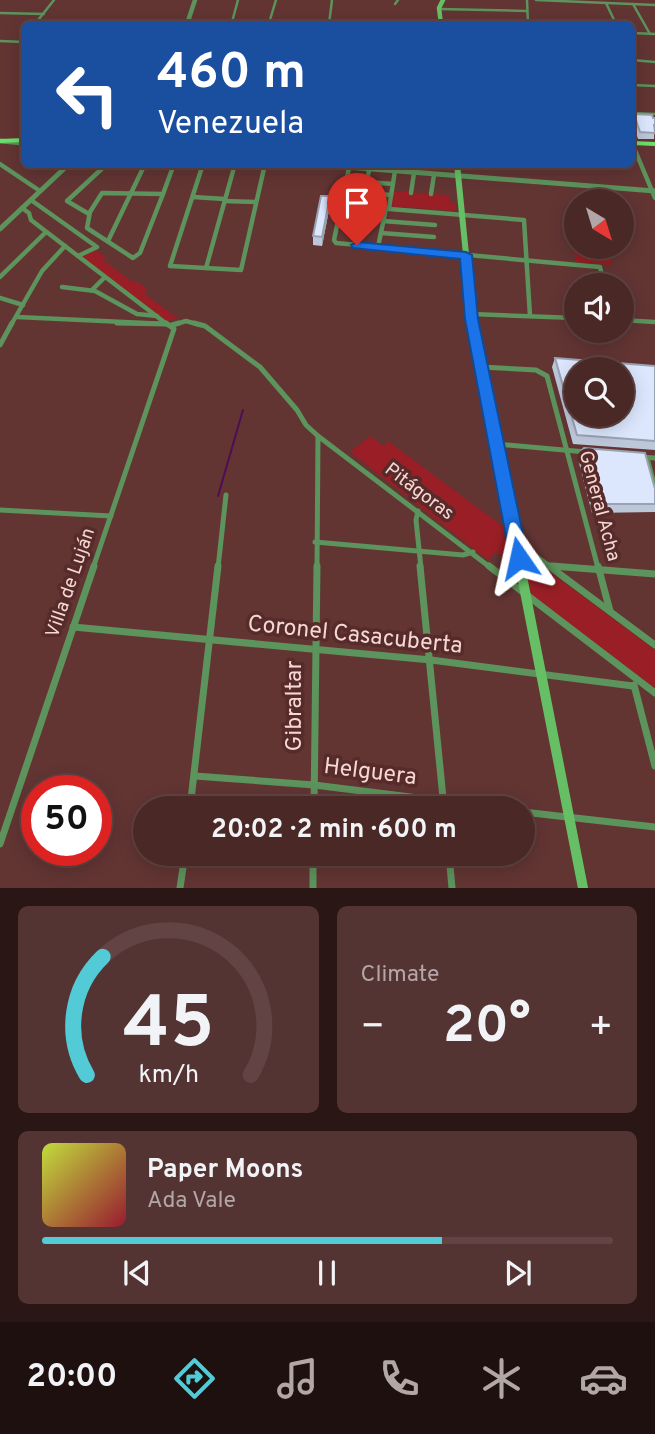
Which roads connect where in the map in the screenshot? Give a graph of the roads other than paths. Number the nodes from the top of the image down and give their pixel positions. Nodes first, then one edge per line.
1 (54, 0) edge
2 (195, 0) edge
3 (238, 0) edge
4 (276, 0) edge
5 (332, 0) edge
6 (443, 0) edge
7 (527, 0) edge
8 (536, 0) edge
9 (605, 1) edge
10 (633, 4) junction
11 (655, 5) edge
12 (439, 9) junction
13 (0, 12) edge
14 (527, 12) junction
15 (44, 14) junction
16 (38, 21) edge
17 (188, 21) edge
18 (232, 21) edge
19 (270, 21) edge
20 (329, 21) edge
21 (441, 21) edge
22 (528, 21) edge
23 (615, 21) edge
24 (635, 33) edge
25 (650, 34) junction
26 (655, 34) edge
27 (0, 41) edge
28 (21, 41) edge
29 (635, 60) edge
30 (655, 62) edge
31 (635, 85) edge
32 (655, 86) edge
33 (635, 113) edge
34 (655, 114) edge
35 (0, 141) edge
36 (21, 141) edge
37 (635, 143) edge
38 (655, 144) edge
39 (635, 150) edge
40 (0, 164) edge
41 (65, 168) edge
42 (103, 168) edge
43 (143, 168) edge
44 (173, 168) edge
45 (202, 168) edge
46 (234, 168) edge
47 (264, 168) edge
48 (349, 168) joint
49 (457, 168) edge
50 (369, 170) junction
51 (395, 172) junction
52 (414, 173) junction
53 (434, 174) junction
54 (645, 175) junction
55 (458, 176) junction
56 (655, 176) edge
57 (367, 182) junction
58 (393, 184) junction
59 (40, 191) junction
60 (654, 191) edge
61 (131, 193) junction
62 (364, 193) junction
63 (411, 193) dead end
64 (163, 194) junction
65 (431, 194) dead end
66 (391, 195) junction
67 (193, 197) junction
68 (655, 198) edge
69 (31, 200) junction
70 (225, 200) junction
71 (256, 202) junction
72 (340, 205) junction
73 (364, 206) junction
74 (22, 208) junction
75 (387, 208) junction
76 (89, 214) junction
77 (463, 214) junction
78 (524, 220) joint
79 (383, 221) junction
80 (435, 225) dead end
81 (0, 229) edge
82 (46, 232) junction
83 (381, 233) junction
84 (434, 237) dead end
85 (108, 241) junction
86 (357, 245) junction
87 (65, 246) junction
88 (378, 247) junction
89 (466, 255) junction
90 (78, 256) junction
91 (527, 260) junction
92 (600, 267) joint
93 (206, 268) junction
94 (601, 273) edge
95 (0, 277) edge
96 (105, 277) junction
97 (62, 288) dead end
98 (92, 290) junction
99 (0, 298) edge
100 (23, 305) junction
101 (471, 314) junction
102 (157, 316) junction
103 (530, 316) junction
104 (17, 317) junction
105 (564, 317) edge
106 (634, 321) edge
107 (655, 322) edge
108 (171, 327) junction
109 (1, 343) edge
110 (481, 368) junction
111 (318, 436) junction
112 (496, 444) junction
113 (567, 450) junction
114 (594, 453) edge
115 (634, 456) edge
116 (647, 457) junction
117 (655, 458) edge
118 (655, 488) edge
119 (226, 495) dead end
120 (0, 510) edge
121 (418, 511) junction
122 (111, 516) junction
123 (515, 540) junction
124 (315, 542) junction
125 (420, 552) junction
126 (473, 552) junction
127 (519, 558) junction
128 (549, 566) junction
129 (600, 570) junction
130 (655, 575) edge
131 (526, 594) junction
132 (610, 611) junction
133 (73, 627) junction
134 (211, 639) junction
135 (655, 645) edge
136 (315, 648) junction
137 (431, 660) junction
138 (541, 674) junction
139 (636, 683) junction
140 (655, 693) edge
141 (655, 766) edge
142 (195, 775) junction
143 (314, 785) junction
144 (192, 796) edge
145 (314, 796) edge
146 (386, 796) edge
147 (443, 796) edge
148 (535, 814) edge
149 (569, 818) junction
150 (655, 827) edge
151 (0, 844) edge
152 (183, 866) edge
153 (313, 866) edge
154 (450, 866) edge
155 (180, 888) edge
156 (313, 888) edge
157 (452, 888) edge
158 (583, 888) edge

1 - 15 street
2 - 17 street
3 - 18 street
4 - 19 street
5 - 20 street
6 - 12 main road
7 - 14 street
8 - 9 street
9 - 10 street
9 - 23 street
10 - 11 street
10 - 25 street
12 - 14 street
12 - 21 main road
13 - 15 street
14 - 22 street
15 - 16 street
24 - 25 street
25 - 26 street
27 - 28 street
29 - 30 street
31 - 32 street
33 - 34 street
35 - 36 main road
37 - 38 main road
39 - 54 street
40 - 59 street
41 - 59 street
42 - 76 street
43 - 61 street
44 - 64 street
45 - 67 street
46 - 70 street
47 - 71 street
48 - 50 street
48 - 72 street
49 - 55 main road
50 - 51 street
50 - 57 street
51 - 52 street
51 - 58 street
52 - 53 street
52 - 63 street
53 - 55 street
53 - 65 street
54 - 56 street
54 - 60 street
55 - 60 street
55 - 77 main road
57 - 58 street
57 - 62 street
58 - 66 street
59 - 69 street
60 - 68 street
61 - 64 street
61 - 76 street
61 - 85 street
62 - 66 street
62 - 73 street
64 - 85 street
66 - 75 street
67 - 70 street
67 - 93 street
69 - 74 street
69 - 90 street
70 - 71 street
70 - 93 street
71 - 93 street
72 - 73 street
72 - 86 street
73 - 75 street
73 - 86 street
74 - 81 street
74 - 82 street
75 - 77 street
75 - 79 street
76 - 85 street
77 - 78 street
77 - 89 main road
78 - 91 street
79 - 80 street
79 - 83 street
82 - 87 street
82 - 95 street
83 - 84 street
83 - 88 street
86 - 88 street
87 - 90 street
87 - 100 street
88 - 89 street
89 - 91 street
89 - 101 main road
90 - 96 street
91 - 92 street
91 - 103 street
92 - 94 street
96 - 98 street
96 - 102 street
97 - 98 street
98 - 102 street
99 - 100 street
100 - 104 street
101 - 103 street
101 - 110 main road
102 - 108 street
103 - 105 street
104 - 108 street, Pitágoras
104 - 109 street
106 - 107 street
108 - 111 street, Pitágoras
108 - 122 street, Villa de Luján
110 - 112 main road
110 - 113 street, General Acha
111 - 121 street, Pitágoras
111 - 124 street, Gibraltar
112 - 113 street
112 - 123 main road
113 - 114 street
113 - 129 street, General Acha
115 - 116 street
116 - 117 street
116 - 118 street
119 - 134 street
120 - 122 street
121 - 125 street
121 - 126 street, Pitágoras
122 - 133 street, Villa de Luján
123 - 127 main road
123 - 128 street
124 - 125 street
124 - 136 street, Gibraltar
125 - 126 street
125 - 137 street
126 - 131 street, Pitágoras
127 - 128 street
127 - 131 main road
128 - 129 street
128 - 132 street
129 - 130 street
129 - 132 street, General Acha
131 - 138 main road
131 - 139 street, Pitágoras
132 - 135 street
133 - 134 street, Coronel Casacuberta
133 - 151 street, Villa de Luján
134 - 136 street, Coronel Casacuberta
134 - 142 street
136 - 137 street, Coronel Casacuberta
136 - 143 street, Gibraltar
137 - 138 street, Coronel Casacuberta
137 - 147 street
138 - 139 street, Coronel Casacuberta
138 - 149 main road
139 - 140 street, Pitágoras
139 - 141 street
142 - 143 street, Helguera
142 - 144 street
143 - 145 street, Gibraltar
143 - 146 street, Helguera
148 - 149 street
149 - 150 street
149 - 158 main road
152 - 155 street
153 - 156 street
154 - 157 street

